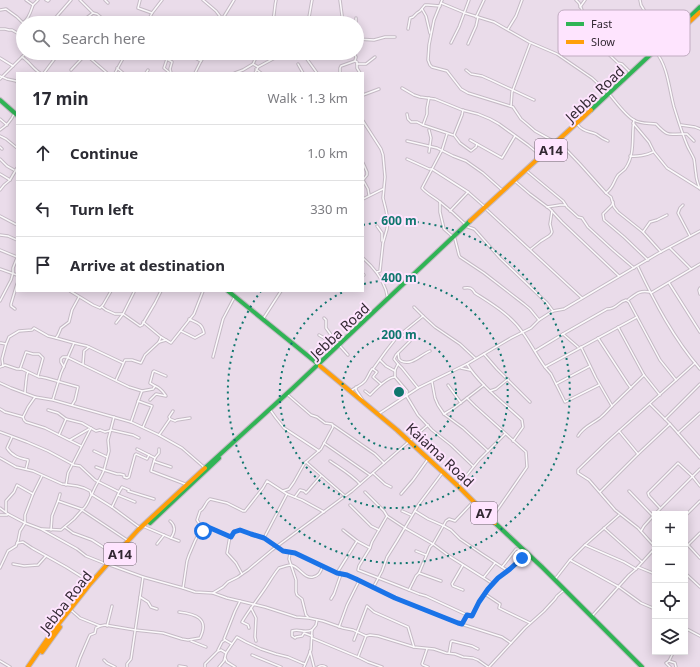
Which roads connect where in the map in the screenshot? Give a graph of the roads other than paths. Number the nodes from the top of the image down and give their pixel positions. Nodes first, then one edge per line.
1 (26, 0) edge
2 (38, 0) edge
3 (71, 0) edge
4 (80, 0) edge
5 (105, 0) edge
6 (140, 0) edge
7 (162, 0) edge
8 (203, 0) edge
9 (234, 0) edge
10 (276, 0) edge
11 (312, 0) edge
12 (340, 0) edge
13 (437, 0) edge
14 (469, 0) edge
15 (484, 0) edge
16 (522, 0) edge
17 (576, 0) edge
18 (585, 0) edge
19 (640, 0) edge
20 (442, 2) edge
21 (108, 3) dead end
22 (33, 5) junction
23 (440, 6) junction
24 (580, 7) junction
25 (700, 7) edge
26 (422, 9) junction
27 (0, 10) edge
28 (581, 10) edge
29 (645, 10) edge
30 (700, 12) edge
31 (93, 13) junction
32 (152, 13) junction
33 (465, 13) junction
34 (28, 16) edge
35 (57, 16) edge
36 (89, 16) edge
37 (99, 16) edge
38 (150, 16) edge
39 (220, 16) edge
40 (224, 16) edge
41 (274, 16) edge
42 (309, 16) edge
43 (342, 16) edge
44 (16, 17) edge
45 (477, 17) junction
46 (690, 18) edge
47 (690, 21) edge
48 (0, 29) edge
49 (408, 29) dead end
50 (508, 29) junction
51 (16, 32) edge
52 (431, 35) junction
53 (396, 37) dead end
54 (364, 40) edge
55 (450, 42) dead end
56 (530, 43) junction
57 (468, 44) dead end
58 (558, 55) edge
59 (560, 56) edge
60 (611, 56) edge
61 (649, 56) edge
62 (652, 56) edge
63 (660, 56) edge
64 (375, 57) dead end
65 (0, 58) edge
66 (19, 60) edge
67 (25, 60) edge
68 (54, 60) edge
69 (80, 60) edge
70 (92, 60) edge
71 (122, 60) edge
72 (167, 60) edge
73 (169, 60) edge
74 (255, 60) edge
75 (271, 60) edge
76 (308, 60) edge
77 (201, 61) edge
78 (354, 61) joint
79 (253, 64) junction
80 (298, 64) dead end
81 (357, 64) junction
82 (13, 66) junction
83 (258, 67) junction
84 (117, 68) junction
85 (71, 70) dead end
86 (256, 70) joint
87 (466, 70) dead end
88 (39, 72) edge
89 (45, 72) edge
90 (107, 72) edge
91 (115, 72) edge
92 (122, 72) edge
93 (170, 72) edge
94 (171, 72) edge
95 (196, 72) edge
96 (238, 72) edge
97 (259, 72) edge
98 (303, 72) edge
99 (316, 72) edge
100 (340, 72) edge
101 (359, 72) edge
102 (631, 73) junction
103 (0, 77) edge
104 (16, 81) edge
105 (402, 88) dead end
106 (379, 89) dead end
107 (513, 90) junction
108 (610, 94) junction
109 (364, 95) edge
110 (430, 98) junction
111 (0, 100) edge
112 (534, 100) dead end
113 (511, 106) junction
114 (463, 110) junction
115 (16, 113) edge
116 (407, 114) dead end
117 (0, 119) edge
118 (364, 122) edge
119 (634, 122) junction
120 (7, 124) junction
121 (423, 125) junction
122 (578, 125) junction
123 (681, 125) junction
124 (700, 129) edge
125 (0, 130) edge
126 (429, 130) dead end
127 (447, 134) junction
128 (684, 134) junction
129 (454, 135) junction
130 (0, 136) edge
131 (515, 136) junction
132 (470, 140) dead end
133 (407, 141) dead end
134 (608, 141) dead end
135 (694, 141) dead end
136 (558, 142) junction
137 (478, 144) junction
138 (431, 146) junction
139 (16, 147) edge
140 (442, 150) junction
141 (430, 152) dead end
142 (654, 152) junction
143 (541, 156) junction
144 (630, 156) junction
145 (0, 159) edge
146 (407, 159) dead end
147 (364, 166) edge
148 (432, 169) junction
149 (15, 171) joint
150 (528, 172) junction
151 (0, 174) edge
152 (364, 179) edge
153 (10, 180) junction
154 (364, 182) edge
155 (516, 182) junction
156 (383, 188) junction
157 (700, 188) edge
158 (0, 190) edge
159 (503, 191) junction
160 (468, 192) junction
161 (606, 193) junction
162 (369, 196) junction
163 (364, 198) edge
164 (440, 202) junction
165 (613, 202) junction
166 (565, 205) junction
167 (683, 205) dead end
168 (548, 207) junction
169 (486, 209) junction
170 (450, 211) junction
171 (552, 211) junction
172 (667, 215) dead end
173 (0, 216) edge
174 (16, 224) edge
175 (377, 226) dead end
176 (467, 226) junction
177 (700, 230) edge
178 (643, 232) junction
179 (385, 234) junction
180 (0, 235) edge
181 (382, 236) junction
182 (690, 236) junction
183 (454, 238) junction
184 (16, 240) edge
185 (383, 243) junction
186 (670, 248) junction
187 (0, 250) edge
188 (531, 250) junction
189 (661, 252) junction
190 (16, 257) edge
191 (364, 259) edge
192 (16, 260) edge
193 (648, 260) junction
194 (700, 264) edge
195 (637, 267) junction
196 (13, 268) junction
197 (634, 268) junction
198 (0, 269) edge
199 (691, 269) junction
200 (6, 271) junction
201 (377, 272) junction
202 (13, 273) junction
203 (16, 274) edge
204 (619, 276) junction
205 (669, 283) junction
206 (16, 287) edge
207 (464, 288) dead end
208 (700, 288) edge
209 (72, 292) edge
210 (110, 292) edge
211 (133, 292) edge
212 (160, 292) edge
213 (202, 292) edge
214 (229, 292) edge
215 (280, 292) edge
216 (651, 293) junction
217 (700, 294) edge
218 (79, 296) junction
219 (235, 297) junction
220 (388, 298) junction
221 (582, 298) junction
222 (0, 300) edge
223 (628, 300) junction
224 (102, 307) junction
225 (414, 307) dead end
226 (15, 309) dead end
227 (553, 311) junction
228 (123, 314) junction
229 (423, 316) junction
230 (637, 316) junction
231 (324, 318) dead end
232 (189, 319) junction
233 (262, 319) junction
234 (539, 320) junction
235 (143, 322) junction
236 (116, 323) dead end
237 (618, 327) junction
238 (181, 331) junction
239 (523, 332) junction
240 (700, 332) edge
241 (402, 334) junction
242 (563, 334) junction
243 (319, 335) dead end
244 (161, 337) junction
245 (56, 338) junction
246 (598, 338) junction
247 (166, 340) junction
248 (159, 342) junction
249 (74, 343) junction
250 (0, 344) edge
251 (6, 344) junction
252 (340, 345) junction
253 (89, 347) junction
254 (580, 347) junction
255 (334, 349) junction
256 (430, 351) dead end
257 (535, 351) junction
258 (398, 353) junction
259 (484, 354) junction
260 (348, 356) dead end
261 (68, 357) junction
262 (213, 357) dead end
263 (475, 359) junction
264 (380, 360) junction
265 (123, 363) junction
266 (695, 363) junction
267 (83, 364) junction
268 (398, 364) junction
269 (467, 364) junction
270 (319, 365) junction
271 (3, 366) junction
272 (590, 366) junction
273 (0, 367) edge
274 (64, 367) junction
275 (460, 367) junction
276 (545, 367) junction
277 (20, 369) junction
278 (374, 369) junction
279 (700, 369) edge
280 (395, 370) junction
281 (470, 370) junction
282 (28, 372) junction
283 (644, 375) junction
284 (166, 376) dead end
285 (37, 377) junction
286 (395, 377) junction
287 (640, 378) junction
288 (647, 379) junction
289 (116, 380) junction
290 (508, 380) junction
291 (676, 380) junction
292 (58, 382) junction
293 (432, 382) junction
294 (0, 383) edge
295 (381, 384) junction
296 (484, 384) junction
297 (556, 384) junction
298 (700, 384) edge
299 (599, 385) junction
300 (156, 386) junction
301 (448, 386) dead end
302 (356, 387) junction
303 (418, 388) junction
304 (631, 388) junction
305 (142, 390) junction
306 (351, 391) junction
307 (365, 391) dead end
308 (490, 391) junction
309 (25, 393) junction
310 (288, 395) junction
311 (660, 395) junction
312 (35, 396) junction
313 (406, 396) junction
314 (467, 398) junction
315 (53, 400) junction
316 (150, 400) dead end
317 (138, 401) junction
318 (363, 402) junction
319 (530, 402) dead end
320 (461, 403) junction
321 (650, 404) junction
322 (72, 405) junction
323 (612, 406) junction
324 (0, 409) edge
325 (48, 410) dead end
326 (173, 411) dead end
327 (271, 411) junction
328 (700, 413) edge
329 (378, 414) junction
330 (444, 414) junction
331 (23, 417) junction
332 (114, 417) junction
333 (190, 418) dead end
334 (66, 419) junction
335 (170, 419) junction
336 (665, 419) junction
337 (131, 422) junction
338 (670, 424) junction
339 (333, 425) junction
340 (428, 425) junction
341 (143, 427) junction
342 (91, 428) junction
343 (111, 430) junction
344 (619, 431) junction
345 (0, 432) edge
346 (678, 433) junction
347 (506, 434) junction
348 (59, 435) junction
349 (160, 435) junction
350 (578, 436) dead end
351 (12, 437) junction
352 (139, 438) dead end
353 (70, 440) junction
354 (513, 440) junction
355 (408, 441) junction
356 (324, 443) junction
357 (81, 446) junction
358 (136, 449) dead end
359 (159, 449) dead end
360 (94, 451) dead end
361 (319, 451) junction
362 (488, 451) junction
363 (638, 454) junction
364 (149, 455) junction
365 (108, 457) junction
366 (0, 458) edge
367 (155, 458) junction
368 (700, 458) edge
369 (428, 459) junction
370 (154, 461) junction
371 (330, 461) dead end
372 (306, 462) junction
373 (384, 463) junction
374 (72, 464) junction
375 (473, 466) junction
376 (96, 467) dead end
377 (171, 467) dead end
378 (205, 468) junction
379 (26, 469) junction
380 (700, 469) edge
381 (104, 470) junction
382 (373, 472) junction
383 (443, 472) junction
384 (42, 475) junction
385 (322, 476) junction
386 (370, 476) junction
387 (692, 476) junction
388 (99, 481) junction
389 (360, 484) junction
390 (66, 485) junction
391 (187, 485) junction
392 (458, 486) junction
393 (700, 486) edge
394 (391, 487) dead end
395 (283, 491) junction
396 (629, 491) dead end
397 (119, 492) junction
398 (365, 492) dead end
399 (599, 492) junction
400 (33, 494) junction
401 (60, 494) dead end
402 (91, 494) junction
403 (287, 494) junction
404 (401, 494) dead end
405 (118, 495) junction
406 (345, 496) junction
407 (295, 497) junction
408 (154, 499) dead end
409 (58, 501) junction
410 (473, 501) junction
411 (135, 502) dead end
412 (700, 502) edge
413 (350, 505) dead end
414 (112, 507) junction
415 (0, 508) edge
416 (660, 508) junction
417 (82, 510) junction
418 (402, 510) dead end
419 (415, 511) junction
420 (657, 511) edge
421 (324, 512) junction
422 (7, 513) junction
423 (688, 513) edge
424 (620, 514) junction
425 (0, 515) edge
426 (412, 515) junction
427 (652, 515) edge
428 (387, 516) junction
429 (652, 517) edge
430 (491, 519) junction
431 (170, 521) dead end
432 (25, 522) junction
433 (444, 526) junction
434 (65, 527) junction
435 (208, 527) junction
436 (143, 528) junction
437 (405, 528) junction
438 (604, 528) junction
439 (41, 529) junction
440 (51, 530) junction
441 (343, 530) dead end
442 (379, 530) junction
443 (641, 531) junction
444 (700, 533) edge
445 (164, 536) junction
446 (230, 536) junction
447 (171, 538) junction
448 (264, 538) junction
449 (129, 541) junction
450 (357, 541) junction
451 (17, 542) junction
452 (179, 542) dead end
453 (157, 544) dead end
454 (433, 544) junction
455 (652, 544) edge
456 (585, 545) junction
457 (688, 545) joint
458 (277, 546) junction
459 (370, 548) junction
460 (416, 550) dead end
461 (652, 550) edge
462 (290, 552) junction
463 (526, 554) junction
464 (116, 555) junction
465 (426, 555) junction
466 (46, 556) junction
467 (700, 558) edge
468 (570, 560) junction
469 (642, 562) junction
470 (495, 563) junction
471 (13, 564) dead end
472 (108, 565) junction
473 (291, 565) junction
474 (463, 565) junction
475 (323, 566) junction
476 (0, 567) edge
477 (502, 567) junction
478 (638, 567) junction
479 (636, 569) junction
480 (508, 571) junction
481 (337, 573) junction
482 (419, 573) junction
483 (652, 573) edge
484 (242, 574) junction
485 (341, 574) junction
486 (688, 576) edge
487 (143, 577) junction
488 (378, 578) junction
489 (484, 578) junction
490 (554, 580) junction
491 (360, 581) junction
492 (441, 581) dead end
493 (91, 583) junction
494 (493, 584) junction
495 (619, 587) junction
496 (700, 587) edge
497 (183, 588) junction
498 (373, 588) junction
499 (409, 590) junction
500 (463, 590) dead end
501 (564, 590) junction
502 (212, 593) junction
503 (485, 594) junction
504 (140, 597) junction
505 (331, 598) dead end
506 (240, 601) junction
507 (253, 604) junction
508 (112, 606) dead end
509 (251, 608) junction
510 (652, 608) edge
511 (157, 609) dead end
512 (72, 611) junction
513 (179, 612) dead end
514 (467, 615) junction
515 (592, 617) junction
516 (309, 618) junction
517 (317, 620) junction
518 (530, 623) junction
519 (462, 624) junction
520 (100, 626) junction
521 (107, 626) junction
522 (339, 627) junction
523 (249, 628) dead end
524 (135, 630) junction
525 (312, 630) junction
526 (688, 630) edge
527 (357, 632) junction
528 (366, 636) junction
529 (700, 636) edge
530 (312, 637) junction
531 (190, 640) junction
532 (225, 640) junction
533 (354, 640) dead end
534 (256, 641) dead end
535 (511, 643) junction
536 (232, 644) junction
537 (206, 647) dead end
538 (414, 647) junction
539 (427, 649) junction
540 (478, 649) dead end
541 (218, 650) junction
542 (310, 651) junction
543 (226, 653) junction
544 (449, 653) junction
545 (252, 655) dead end
546 (672, 655) edge
547 (358, 657) junction
548 (225, 658) junction
549 (104, 660) dead end
550 (0, 661) edge
551 (669, 661) junction
552 (305, 664) junction
553 (179, 666) edge
554 (10, 667) edge
555 (28, 667) edge
556 (32, 667) edge
557 (77, 667) edge
558 (115, 667) edge
559 (127, 667) edge
560 (186, 667) edge
561 (205, 667) edge
562 (219, 667) edge
563 (235, 667) edge
564 (281, 667) edge
565 (304, 667) edge
566 (314, 667) edge
567 (318, 667) edge
568 (326, 667) edge
569 (382, 667) edge
570 (428, 667) edge
571 (488, 667) edge
572 (642, 667) edge
573 (670, 667) edge
574 (677, 667) edge

1 - 22 street
2 - 22 street
3 - 35 street
4 - 31 street
5 - 21 street
6 - 32 street
7 - 32 street
8 - 39 street
9 - 40 street
10 - 41 street
11 - 42 street
12 - 43 street
13 - 20 street
14 - 33 street
15 - 45 street
16 - 50 street
17 - 24 street
18 - 24 street
19 - 29 street
20 - 23 street
20 - 33 street
22 - 34 street
23 - 26 street
23 - 52 street
24 - 28 street
25 - 46 highway, Jebba Road / A14
26 - 49 street
26 - 52 street
27 - 44 street
30 - 47 highway, Jebba Road / A14
31 - 36 street
31 - 37 street
32 - 38 street
33 - 45 street
33 - 55 street
45 - 50 street
45 - 57 street
48 - 51 street
50 - 56 street
52 - 113 street
53 - 54 street
56 - 58 street
56 - 107 street
59 - 108 street
60 - 102 street
61 - 102 highway, Jebba Road / A14
62 - 108 highway, Jebba Road / A14
63 - 123 street
64 - 81 street
65 - 82 street
66 - 82 street
67 - 88 street
68 - 89 street
69 - 85 street
70 - 90 street
71 - 84 street
72 - 93 street
73 - 94 street
74 - 79 street
75 - 83 street
76 - 99 street
77 - 95 street
78 - 81 street
78 - 100 street
79 - 83 street
79 - 96 street
80 - 98 street
81 - 101 street
82 - 103 street
83 - 86 street
84 - 91 street
84 - 92 street
86 - 97 street
87 - 107 street
102 - 108 highway, Jebba Road / A14
103 - 104 street
105 - 110 street
106 - 109 street
107 - 112 street
107 - 113 street
108 - 119 street
108 - 122 highway, Jebba Road / A14
108 - 136 highway, Jebba Road / A14
110 - 114 street
110 - 121 street
111 - 115 highway
113 - 136 street
114 - 129 street
114 - 131 street
115 - 120 street
116 - 121 street
117 - 120 street
118 - 156 street
119 - 128 street
119 - 142 street
119 - 144 street
120 - 125 street
121 - 127 street
122 - 134 street
122 - 136 highway, Jebba Road / A14
123 - 124 street
123 - 128 street
126 - 138 street
127 - 129 street
127 - 140 street
128 - 135 street
128 - 157 street
129 - 137 street
130 - 139 street
131 - 137 street
131 - 143 street
132 - 137 street
133 - 138 street
136 - 143 highway, Jebba Road / A14
136 - 150 highway, Jebba Road / A14
136 - 161 street
138 - 140 street
138 - 141 street
140 - 148 street
140 - 159 street
142 - 144 street
142 - 157 street
143 - 159 highway, Jebba Road / A14
144 - 161 street
145 - 149 street
146 - 148 street
147 - 152 street
148 - 160 street
148 - 164 street
149 - 153 street
150 - 155 highway, Jebba Road / A14
150 - 166 street
151 - 153 street
153 - 158 street
154 - 162 street
155 - 168 street
155 - 169 highway, Jebba Road / A14
156 - 162 street
156 - 179 street
159 - 169 highway, Jebba Road / A14
160 - 169 street
160 - 170 street
161 - 165 street
162 - 163 street
164 - 170 street
164 - 183 street
165 - 178 street
165 - 193 street
166 - 168 street
166 - 197 street
167 - 182 street
168 - 171 street
169 - 176 highway, Jebba Road / A14
169 - 188 street
170 - 176 street
171 - 188 street
171 - 204 street
172 - 178 street
173 - 174 street
175 - 181 street
176 - 183 highway, Jebba Road / A14
176 - 227 street
177 - 182 street
178 - 189 street
179 - 181 street
179 - 185 street
180 - 184 street
181 - 185 street
182 - 186 street
183 - 220 highway, Jebba Road / A14
183 - 234 street
183 - 252 highway, Jebba Road / A14
185 - 201 street
186 - 189 street
186 - 199 street
187 - 190 street
188 - 221 street
189 - 193 street
191 - 201 street
192 - 196 street
193 - 195 street
194 - 199 street
195 - 197 street
195 - 216 street
196 - 200 street
196 - 202 street
197 - 204 street
198 - 200 street
199 - 205 street
200 - 202 street
201 - 220 street
202 - 203 street
202 - 222 street
204 - 221 street
205 - 216 street
205 - 240 street
206 - 226 street
207 - 239 street
208 - 217 street
209 - 218 street
210 - 224 street
211 - 228 street
212 - 235 street
213 - 232 street
214 - 219 highway, Kaiama Road / A7
215 - 233 street
216 - 223 street
216 - 266 street
218 - 224 street
218 - 245 street
219 - 233 highway, Kaiama Road / A7
219 - 262 street
220 - 252 highway, Jebba Road / A14
221 - 227 street
223 - 230 street
223 - 242 street
224 - 228 street
225 - 229 street
227 - 234 street
228 - 235 street
228 - 236 street
229 - 241 street
229 - 263 street
230 - 237 street
230 - 291 street
231 - 252 street
232 - 238 street
232 - 238 street
233 - 270 highway, Kaiama Road / A7
234 - 239 street
235 - 244 street
237 - 246 street
237 - 283 street
238 - 247 street
239 - 257 street
239 - 259 street
241 - 258 street
241 - 264 street
242 - 254 street
242 - 257 street
243 - 255 street
244 - 247 street
244 - 248 street
245 - 249 street
245 - 251 street
246 - 254 street
246 - 304 street
247 - 248 street
248 - 265 street
249 - 253 street
249 - 261 street
250 - 251 street
251 - 271 street
252 - 255 highway, Jebba Road / A14
252 - 260 street
252 - 270 highway, Jebba Road / A14
253 - 265 street
253 - 267 street
254 - 272 street
254 - 276 street
255 - 270 highway, Jebba Road / A14
256 - 258 street
257 - 276 street
258 - 268 street
259 - 263 street
259 - 290 street
261 - 267 street
261 - 274 street
261 - 274 street
263 - 269 street
264 - 278 street
264 - 280 street
265 - 289 street
266 - 279 street
266 - 291 street
267 - 289 street
268 - 280 street
268 - 303 street
269 - 275 street
269 - 281 street
270 - 306 highway, Kaiama Road / A7
270 - 310 highway, Jebba Road / A14
270 - 378 highway, Jebba Road / A14
271 - 273 street
271 - 277 street
272 - 297 street
272 - 299 street
274 - 292 street
275 - 281 street
275 - 293 street
276 - 297 street
277 - 282 street
277 - 285 street
278 - 295 street
278 - 302 street
280 - 286 street
281 - 296 street
282 - 285 street
282 - 309 street
283 - 287 street
283 - 288 street
284 - 300 street
285 - 292 street
286 - 295 street
286 - 313 street
287 - 288 street
287 - 304 street
288 - 311 street
289 - 305 street
290 - 308 street
290 - 319 street
291 - 311 street
292 - 315 street
292 - 322 street
293 - 303 street
293 - 330 street
294 - 309 street
295 - 307 street
296 - 308 street
296 - 314 street
297 - 299 street
298 - 336 street
299 - 323 street
300 - 305 street
300 - 316 street
301 - 320 street
302 - 306 street
302 - 318 street
303 - 313 street
304 - 323 street
305 - 317 street
306 - 318 highway, Kaiama Road / A7
308 - 354 street
309 - 312 street
310 - 327 highway, Jebba Road / A14
310 - 339 street
311 - 321 street
312 - 315 street
312 - 331 street
313 - 329 street
313 - 340 street
314 - 320 street
314 - 347 street
315 - 322 street
317 - 337 street
317 - 341 street
318 - 329 highway, Kaiama Road / A7
320 - 330 street
321 - 336 street
321 - 344 street
322 - 332 street
323 - 350 street
324 - 331 street
325 - 334 street
326 - 335 street
327 - 361 street
327 - 436 highway, Jebba Road / A14
328 - 346 street
329 - 355 highway, Kaiama Road / A7
330 - 362 street
331 - 348 street
332 - 337 street
332 - 343 street
333 - 335 street
334 - 342 street
334 - 348 street
335 - 349 street
336 - 338 street
337 - 341 street
338 - 346 street
338 - 363 street
339 - 356 street
339 - 373 street
340 - 355 street
340 - 375 street
341 - 349 street
342 - 343 street
342 - 353 street
342 - 357 street
343 - 352 street
343 - 365 street
344 - 363 street
344 - 399 street
345 - 351 street
346 - 368 street
347 - 354 street
347 - 362 street
348 - 353 street
349 - 378 street
351 - 374 street
351 - 379 street
353 - 357 street
354 - 430 street
355 - 369 highway, Kaiama Road / A7
355 - 373 street
356 - 361 street
356 - 386 street
357 - 374 street
358 - 364 street
359 - 367 street
360 - 365 street
361 - 372 street
362 - 375 street
363 - 399 street
364 - 367 street
364 - 381 street
365 - 381 street
366 - 379 street
367 - 370 street
369 - 383 highway, Kaiama Road / A7
369 - 404 street
370 - 377 street
370 - 391 street
371 - 389 street
372 - 385 street
372 - 395 street
373 - 382 street
374 - 388 street
374 - 390 street
375 - 392 street
376 - 381 street
378 - 391 highway, Jebba Road
379 - 384 street
380 - 387 street
381 - 388 street
382 - 386 street
382 - 394 street
383 - 392 highway, Kaiama Road / A7
383 - 419 street
384 - 390 street
384 - 400 street
385 - 406 street
385 - 407 street
386 - 389 street
387 - 393 street
387 - 416 street
387 - 416 street
388 - 397 street
388 - 402 street
389 - 406 street
390 - 402 street
391 - 436 highway, Jebba Road
392 - 410 highway, Kaiama Road / A7
395 - 403 street
395 - 435 street
396 - 427 street
397 - 405 street
397 - 408 street
398 - 428 street
399 - 424 street
400 - 422 street
400 - 432 street
401 - 409 street
402 - 414 street
402 - 417 street
403 - 407 street
403 - 448 street
405 - 411 street
405 - 414 street
406 - 421 street
407 - 421 street
409 - 417 street
409 - 440 street
410 - 430 highway, Kaiama Road / A7
410 - 433 street
412 - 423 street
413 - 442 street
414 - 436 street
415 - 422 street
416 - 420 street
417 - 434 street
417 - 449 street
418 - 426 street
419 - 426 street
419 - 433 street
421 - 458 street
422 - 425 street
422 - 432 street
424 - 438 street
424 - 443 street
426 - 437 street
428 - 437 street
428 - 442 street
429 - 443 street
430 - 463 highway, Kaiama Road / A7
431 - 447 street
432 - 439 street
432 - 451 street
433 - 454 street
433 - 470 street
434 - 440 street
434 - 464 street
435 - 446 street
435 - 497 street
436 - 445 street
436 - 449 highway
436 - 472 highway, Jebba Road / A14
437 - 454 street
437 - 488 street
438 - 456 street
438 - 469 street
439 - 440 street
439 - 472 street
441 - 450 street
442 - 459 street
443 - 455 street
444 - 457 street
445 - 447 street
445 - 453 street
446 - 448 street
446 - 484 street
447 - 452 street
448 - 458 street
449 - 464 highway
450 - 459 street
450 - 481 street
451 - 466 street
451 - 476 street
454 - 465 street
454 - 474 street
456 - 468 street
456 - 479 street
457 - 467 street
458 - 462 street
458 - 484 street
459 - 488 street
460 - 465 street
461 - 469 street
462 - 473 street
462 - 475 street
463 - 477 street
463 - 480 street
463 - 490 highway, Kaiama Road / A7
464 - 472 highway
465 - 482 street
466 - 471 street
466 - 493 street
468 - 490 street
468 - 495 street
469 - 478 street
470 - 477 street
470 - 489 street
472 - 487 street
472 - 493 highway
472 - 512 highway, Jebba Road / A14
473 - 475 street
473 - 507 street
473 - 516 street
474 - 489 street
474 - 500 street
475 - 481 street
477 - 480 street
478 - 479 street
478 - 483 street
479 - 495 street
480 - 494 street
481 - 485 street
482 - 492 street
482 - 499 street
484 - 502 street
485 - 491 street
485 - 505 street
486 - 496 street
487 - 497 street
487 - 504 street
488 - 498 street
488 - 499 street
489 - 494 street
490 - 501 highway, Kaiama Road / A7
491 - 498 street
491 - 522 street
493 - 555 highway
494 - 503 street
495 - 510 street
495 - 515 street
497 - 502 street
498 - 519 street
499 - 514 street
501 - 515 highway, Kaiama Road / A7
501 - 518 street
502 - 506 street
503 - 514 street
503 - 518 street
504 - 511 street
504 - 524 street
506 - 507 street
506 - 532 street
507 - 509 street
507 - 516 street
508 - 521 street
509 - 523 street
509 - 534 street
512 - 520 street
512 - 556 highway, Jebba Road / A14
513 - 531 street
514 - 519 street
515 - 572 highway, Kaiama Road / A7
516 - 517 street
517 - 522 street
517 - 525 street
518 - 535 street
519 - 535 street
520 - 521 street
520 - 557 street
521 - 524 street
522 - 527 street
524 - 531 street
524 - 559 street
525 - 530 street
525 - 530 street
526 - 529 street
527 - 528 street
527 - 533 street
527 - 538 street
528 - 538 street
528 - 547 street
530 - 542 street
530 - 547 street
531 - 537 street
532 - 536 street
532 - 541 street
535 - 571 street
536 - 543 street
536 - 552 street
538 - 539 street
539 - 544 street
539 - 570 street
540 - 544 street
541 - 543 street
541 - 561 street
542 - 552 street
542 - 566 street
543 - 548 street
544 - 571 street
545 - 564 street
546 - 551 street
547 - 569 street
548 - 562 street
548 - 563 street
549 - 558 street
550 - 554 street
551 - 573 street
551 - 574 street
552 - 565 street
553 - 560 street
567 - 568 street

